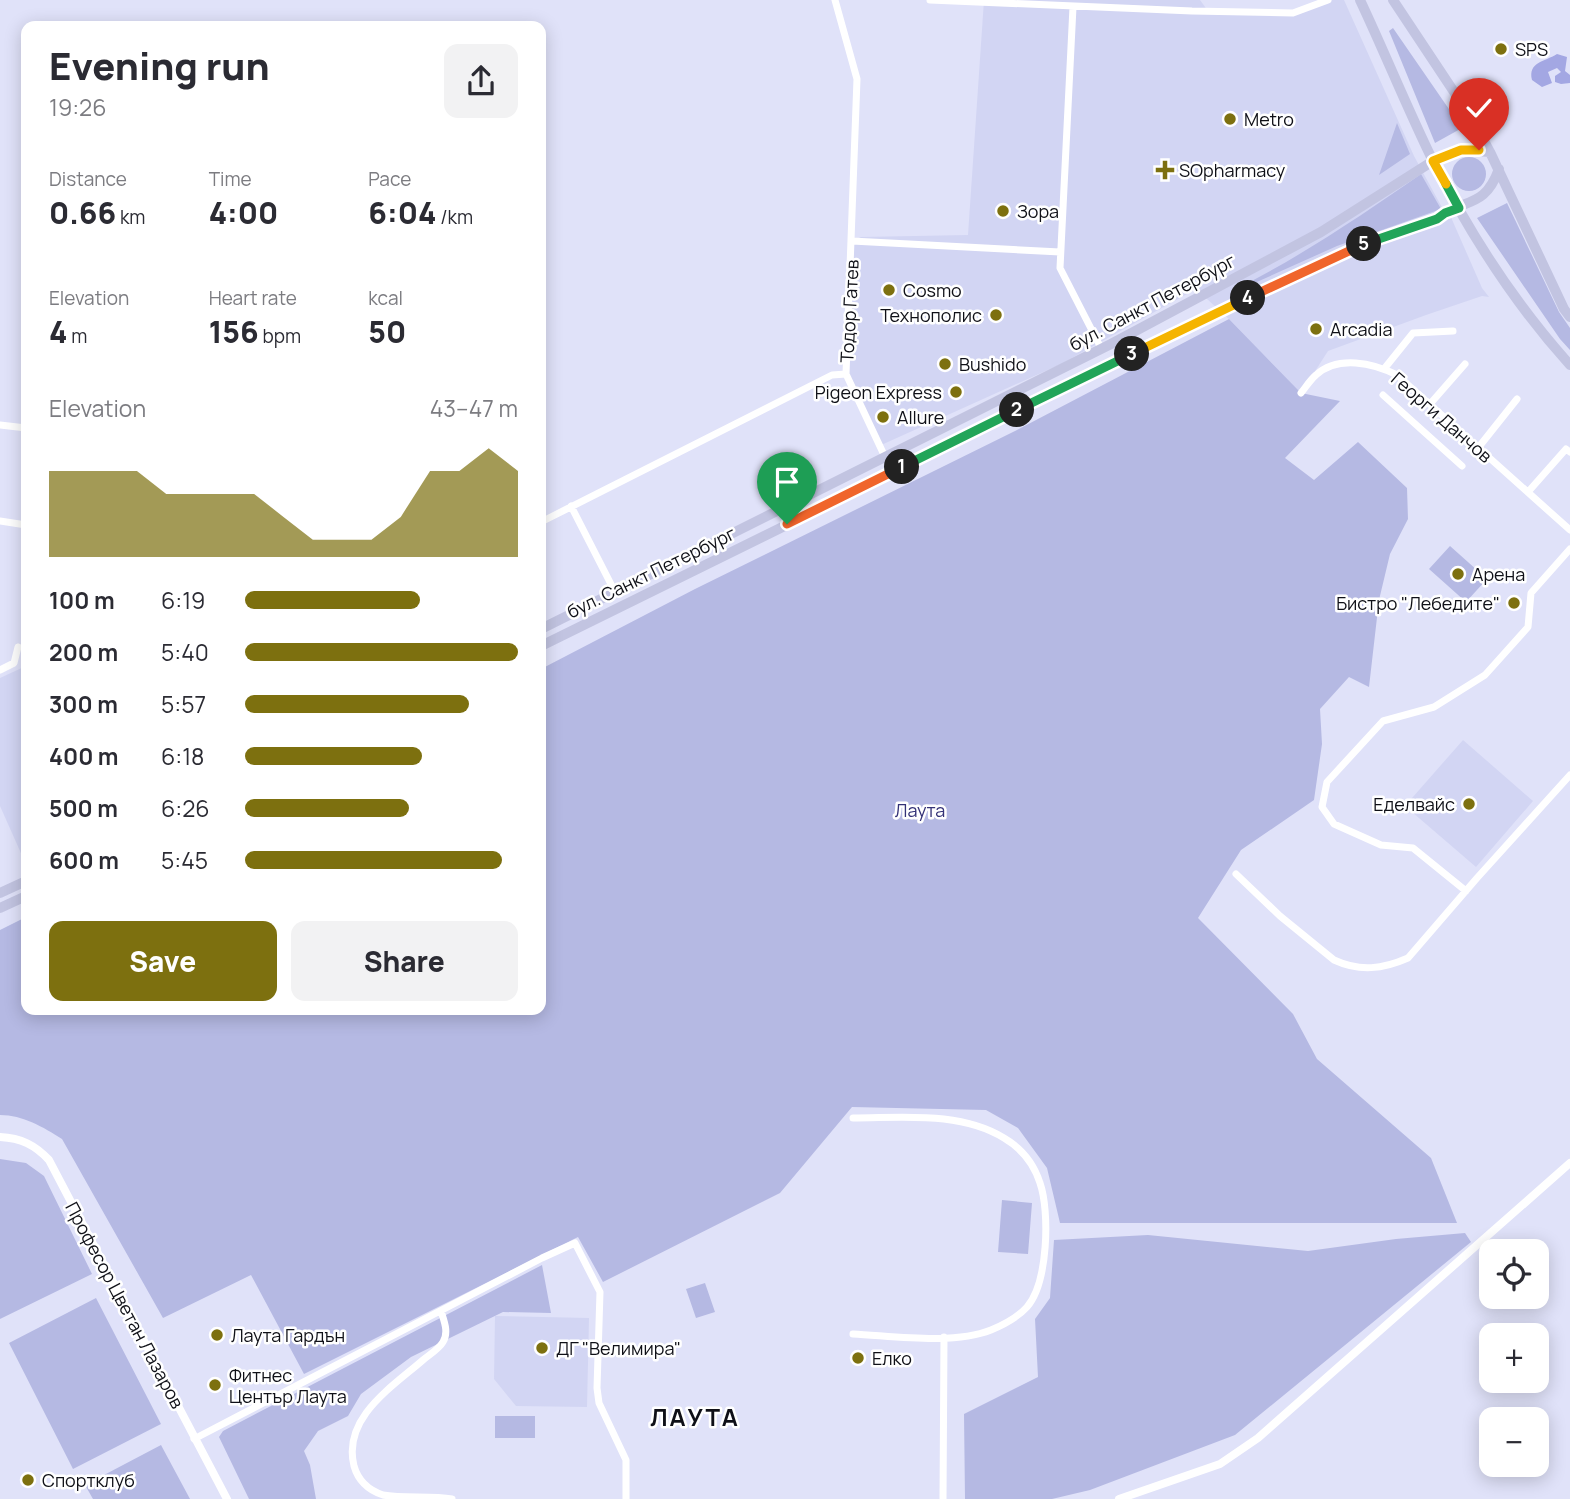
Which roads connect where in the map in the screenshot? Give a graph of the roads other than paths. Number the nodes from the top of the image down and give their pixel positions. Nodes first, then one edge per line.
1 (835, 0) edge
2 (930, 0) edge
3 (1328, 0) edge
4 (1360, 0) edge
5 (1393, 0) edge
6 (1073, 7) junction
7 (1490, 152) junction
8 (1433, 161) junction
9 (1499, 169) junction
10 (1459, 208) junction
11 (852, 241) junction
12 (1060, 252) junction
13 (1570, 317) edge
14 (1453, 331) dead end
15 (1101, 348) junction
16 (1465, 364) dead end
17 (1570, 365) edge
18 (1384, 369) junction
19 (846, 374) junction
20 (1301, 393) dead end
21 (1382, 396) dead end
22 (1517, 399) dead end
23 (1430, 404) junction
24 (0, 425) edge
25 (21, 427) edge
26 (1478, 448) junction
27 (1570, 452) edge
28 (885, 457) junction
29 (1462, 466) dead end
30 (1528, 492) junction
31 (571, 506) junction
32 (546, 520) edge
33 (0, 521) edge
34 (21, 524) edge
35 (1570, 530) edge
36 (1570, 549) edge
37 (615, 592) junction
38 (546, 626) edge
39 (546, 644) edge
40 (18, 647) dead end
41 (0, 670) edge
42 (1570, 775) edge
43 (1236, 874) dead end
44 (21, 883) edge
45 (1466, 891) junction
46 (0, 893) edge
47 (21, 898) edge
48 (0, 908) edge
49 (853, 1118) dead end
50 (0, 1137) edge
51 (1570, 1163) edge
52 (441, 1311) junction
53 (853, 1335) dead end
54 (944, 1337) junction
55 (194, 1439) junction
56 (227, 1499) edge
57 (452, 1499) edge
58 (626, 1499) edge
59 (943, 1499) edge
60 (1119, 1499) edge

1 - 11 street, Тодор Гатев
2 - 6 street
3 - 6 street
4 - 8 main road
5 - 7 main road
6 - 12 street
7 - 8 main road, бул. Санкт Петербург
7 - 9 main road
8 - 10 main road
8 - 15 main road, бул. Санкт Петербург
9 - 10 main road, бул. Санкт Петербург
9 - 13 main road
10 - 17 main road
10 - 39 main road, бул. Санкт Петербург
11 - 12 street
11 - 19 street, Тодор Гатев
12 - 15 street
14 - 18 street
15 - 28 main road, бул. Санкт Петербург
16 - 23 street
18 - 20 street, Георги Данчов
18 - 23 street, Георги Данчов
19 - 28 street, Тодор Гатев
19 - 31 street
21 - 29 street
22 - 26 street
23 - 26 street, Георги Данчов
24 - 25 street
26 - 30 street, Георги Данчов
27 - 30 street
28 - 37 main road, бул. Санкт Петербург
30 - 35 street, Георги Данчов
31 - 32 street
31 - 37 street
33 - 34 street
36 - 45 street
37 - 38 main road, бул. Санкт Петербург
40 - 41 street
42 - 45 street
43 - 45 street
44 - 46 main road
47 - 48 main road
49 - 54 street
50 - 55 street, Професор Цветан Лазаров
51 - 60 street
52 - 55 street
52 - 57 street
52 - 58 street
53 - 54 street
54 - 59 street
55 - 56 street, Професор Цветан Лазаров

